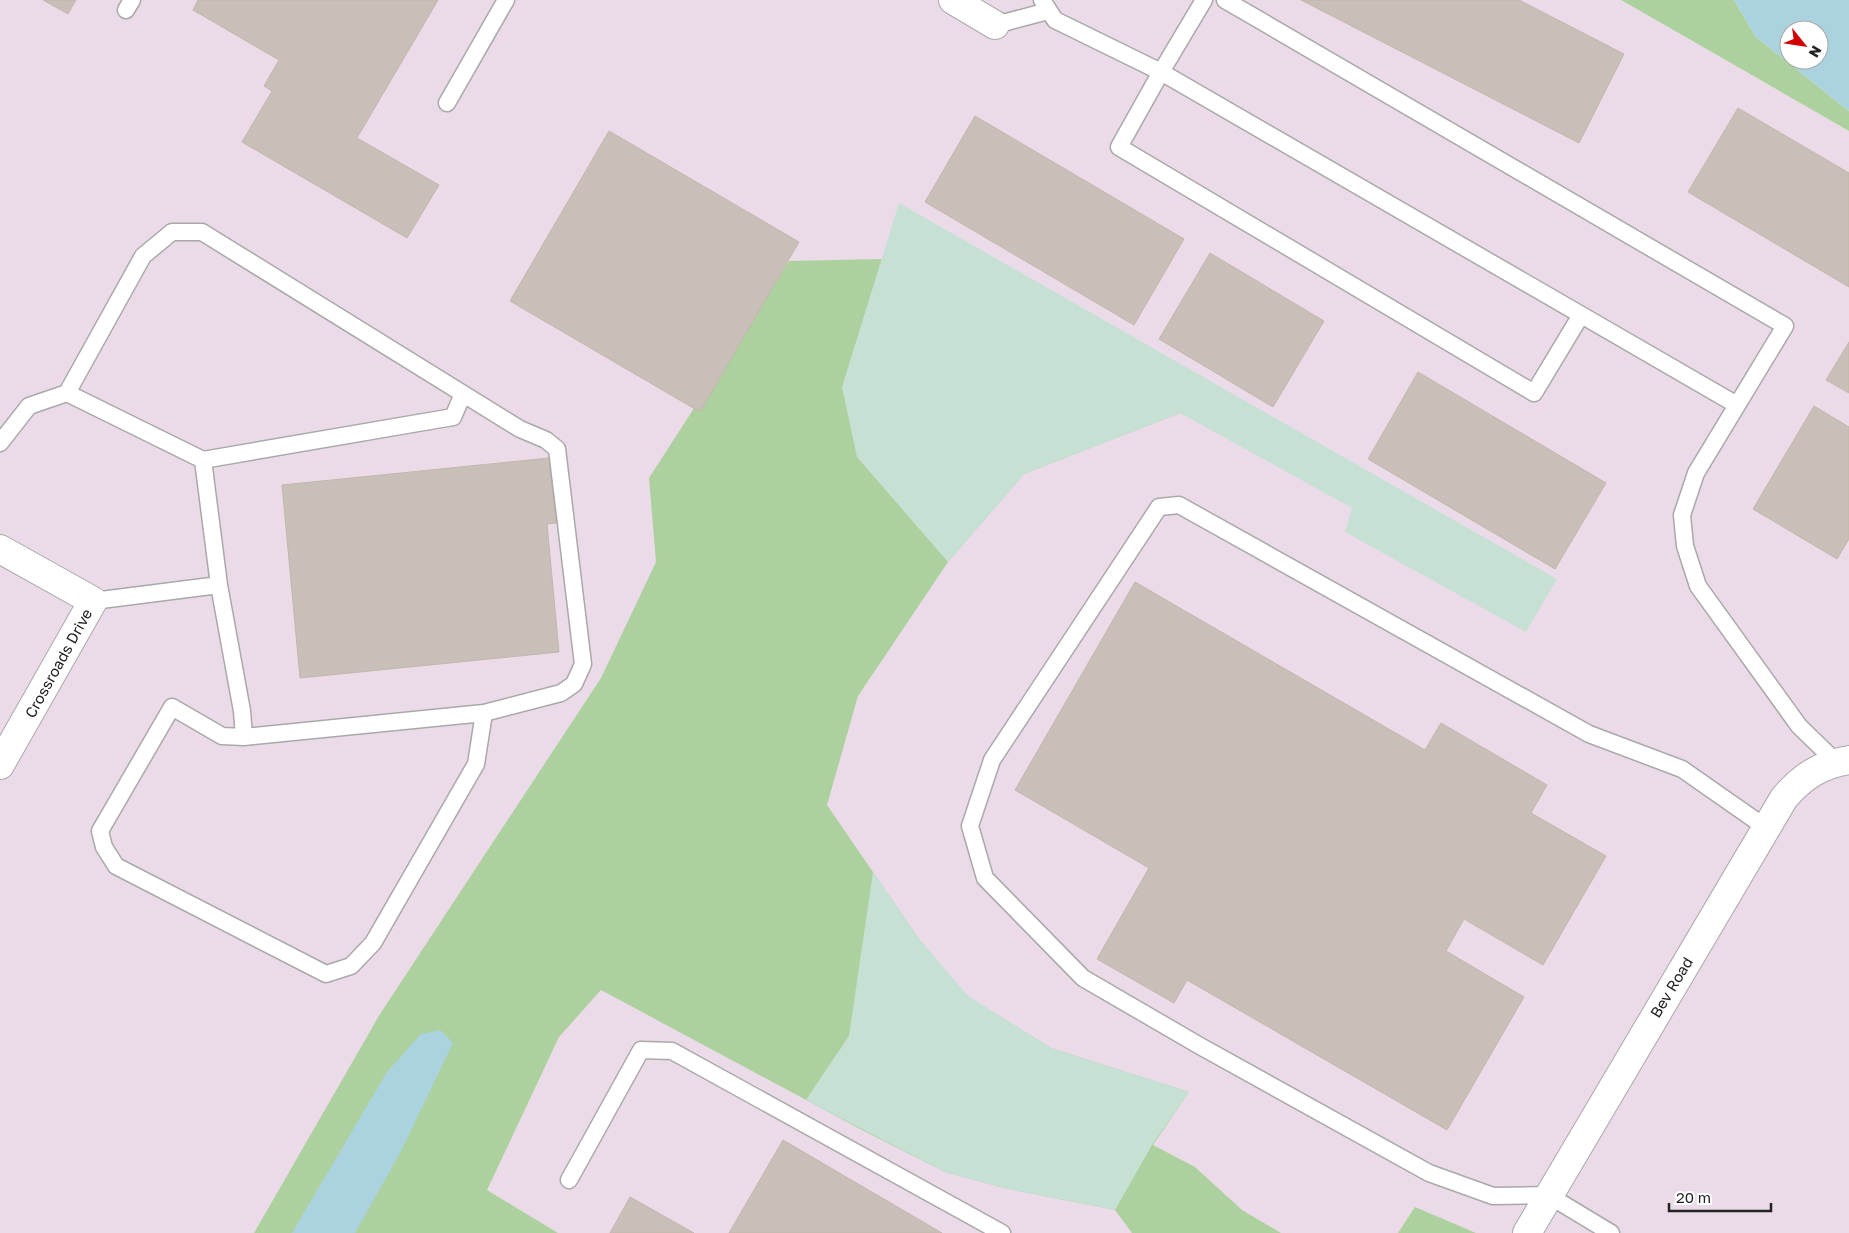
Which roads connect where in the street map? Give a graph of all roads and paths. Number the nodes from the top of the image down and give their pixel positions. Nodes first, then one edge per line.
1 (506, 0) edge
2 (953, 0) edge
3 (1204, 0) edge
4 (1225, 0) edge
5 (1045, 5) edge
6 (995, 25) joint
7 (1161, 72) junction
8 (447, 103) dead end
9 (1581, 315) junction
10 (67, 393) junction
11 (463, 394) junction
12 (1737, 405) junction
13 (0, 443) edge
14 (203, 460) junction
15 (0, 549) edge
16 (219, 585) junction
17 (93, 601) junction
18 (484, 713) junction
19 (244, 737) junction
20 (1842, 761) edge
21 (0, 765) edge
22 (1765, 827) junction
23 (569, 1180) dead end
24 (1548, 1195) junction
25 (1002, 1233) edge
26 (1527, 1233) edge
27 (1611, 1233) edge

1 - 8 lane
2 - 6 street
3 - 7 lane
4 - 12 lane
5 - 6 lane
5 - 7 lane
7 - 9 lane
7 - 9 lane
9 - 12 lane
10 - 11 lane
10 - 13 lane
10 - 14 lane
11 - 14 lane
11 - 18 lane
12 - 20 lane
14 - 16 lane
15 - 17 street, Crossroads Drive
16 - 17 lane
16 - 19 lane
17 - 21 street, Crossroads Drive
18 - 19 lane
18 - 19 lane
20 - 22 street, Bev Road
22 - 24 street, Bev Road
22 - 24 lane
23 - 25 lane
24 - 26 street, Bev Road
24 - 27 lane

